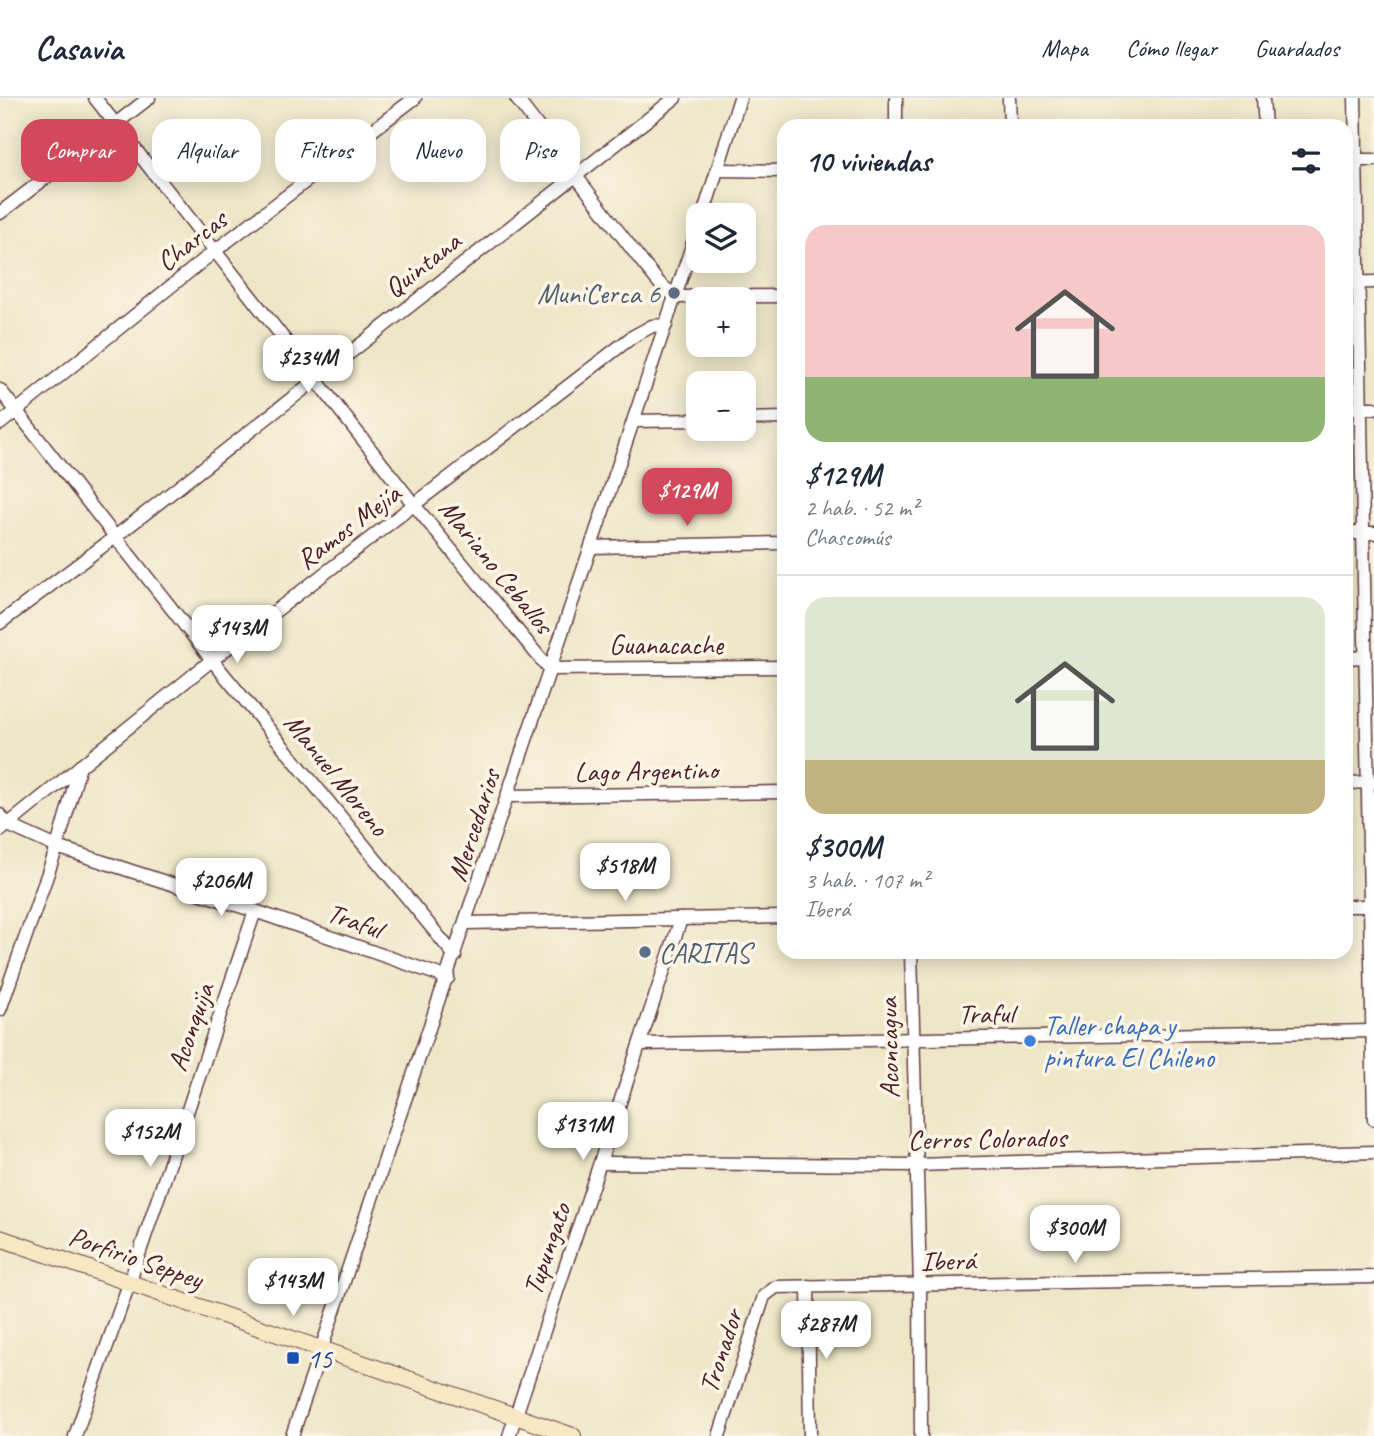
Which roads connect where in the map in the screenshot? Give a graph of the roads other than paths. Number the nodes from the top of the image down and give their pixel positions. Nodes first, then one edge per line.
1 (95, 98) edge
2 (149, 98) edge
3 (415, 98) edge
4 (516, 98) edge
5 (676, 98) edge
6 (740, 98) edge
7 (896, 98) edge
8 (1009, 98) edge
9 (1263, 98) edge
10 (1355, 98) edge
11 (112, 119) edge
12 (122, 119) edge
13 (533, 119) edge
14 (896, 119) edge
15 (1010, 119) edge
16 (1264, 119) edge
17 (138, 152) edge
18 (1356, 160) junction
19 (1374, 160) edge
20 (717, 170) junction
21 (777, 171) edge
22 (580, 173) edge
23 (580, 179) edge
24 (40, 182) edge
25 (568, 182) edge
26 (707, 203) edge
27 (0, 213) edge
28 (216, 250) junction
29 (1353, 252) edge
30 (686, 266) edge
31 (1374, 282) edge
32 (1353, 283) edge
33 (777, 296) edge
34 (676, 297) junction
35 (1353, 299) edge
36 (667, 325) junction
37 (316, 379) junction
38 (0, 390) edge
39 (1353, 408) edge
40 (1360, 408) junction
41 (1374, 408) edge
42 (17, 411) junction
43 (777, 418) edge
44 (756, 419) edge
45 (686, 420) edge
46 (634, 421) junction
47 (0, 424) edge
48 (415, 506) junction
49 (1369, 533) edge
50 (115, 537) junction
51 (777, 543) edge
52 (591, 547) junction
53 (0, 623) edge
54 (1365, 657) junction
55 (1353, 658) edge
56 (212, 660) junction
57 (777, 667) edge
58 (549, 669) junction
59 (80, 766) junction
60 (1371, 782) edge
61 (1353, 783) edge
62 (777, 792) edge
63 (509, 796) junction
64 (3, 824) edge
65 (57, 847) junction
66 (1353, 906) edge
67 (1372, 906) edge
68 (254, 911) junction
69 (777, 917) edge
70 (681, 919) junction
71 (467, 923) junction
72 (455, 956) junction
73 (911, 959) edge
74 (447, 978) junction
75 (0, 1010) edge
76 (1373, 1031) edge
77 (912, 1039) junction
78 (641, 1044) junction
79 (1374, 1119) edge
80 (1374, 1152) edge
81 (601, 1163) junction
82 (915, 1165) junction
83 (0, 1238) edge
84 (1374, 1277) edge
85 (130, 1281) junction
86 (919, 1284) junction
87 (808, 1286) junction
88 (776, 1287) joint
89 (322, 1348) junction
90 (516, 1416) junction
91 (75, 1436) edge
92 (292, 1436) edge
93 (509, 1436) edge
94 (573, 1436) edge
95 (719, 1436) edge
96 (810, 1436) edge
97 (921, 1436) edge

1 - 11 street, Mariano Ceballos
2 - 12 street
3 - 28 street, Charcas
4 - 13 street
5 - 22 street, Quintana
6 - 20 street
7 - 14 street
8 - 15 street
9 - 16 street
10 - 18 street
17 - 28 street, Mariano Ceballos
18 - 19 street
18 - 29 street
20 - 21 street
20 - 26 street
23 - 34 street
24 - 27 street
25 - 37 street, Quintana
28 - 37 street, Mariano Ceballos
28 - 42 street, Charcas
30 - 34 street, Mercedarios
31 - 32 street
33 - 34 street
34 - 36 street, Mercedarios
35 - 40 street
36 - 46 street, Mercedarios
36 - 48 street, Ramos Mejía
37 - 48 street, Mariano Ceballos
37 - 50 street, Quintana
38 - 42 street, Manuel Moreno
39 - 40 street
40 - 41 street
40 - 49 street
42 - 47 street, Charcas
42 - 50 street, Manuel Moreno
43 - 44 street
45 - 46 street
46 - 52 street, Mercedarios
48 - 56 street, Ramos Mejía
48 - 58 street, Mariano Ceballos
49 - 54 street
50 - 53 street, Quintana
50 - 56 street, Manuel Moreno
51 - 52 street
52 - 58 street, Mercedarios
54 - 55 street
54 - 60 street
56 - 59 street, Ramos Mejía
56 - 72 street, Manuel Moreno
57 - 58 street, Guanacache
58 - 63 street, Mercedarios
59 - 64 street, Ramos Mejía
59 - 65 street
60 - 61 street
60 - 67 street
62 - 63 street, Lago Argentino
63 - 71 street, Mercedarios
64 - 65 street, Traful
65 - 68 street, Traful
65 - 75 street
66 - 67 street
67 - 76 street
68 - 74 street, Traful
68 - 85 street, Aconquija
69 - 70 street
70 - 71 street
70 - 78 street, Tupungato
71 - 72 street, Mercedarios
72 - 74 street, Mercedarios
73 - 77 street, Aconcagua
74 - 89 street, Mercedarios
76 - 77 street, Traful
76 - 79 street
77 - 78 street, Traful
77 - 82 street, Aconcagua
78 - 81 street, Tupungato
80 - 82 street, Cerros Colorados
81 - 82 street, Cerros Colorados
81 - 90 street, Tupungato
82 - 86 street, Aconcagua
83 - 85 main road, Porfirio Seppey
84 - 86 street, Iberá
85 - 89 main road, Porfirio Seppey
85 - 91 street, Aconquija
86 - 87 street, Iberá
86 - 97 street, Aconcagua
87 - 88 street, Iberá
87 - 96 street
88 - 95 street, Tronador
89 - 90 main road, Porfirio Seppey
89 - 92 street, Mercedarios
90 - 93 street, Tupungato
90 - 94 main road, Porfirio Seppey

